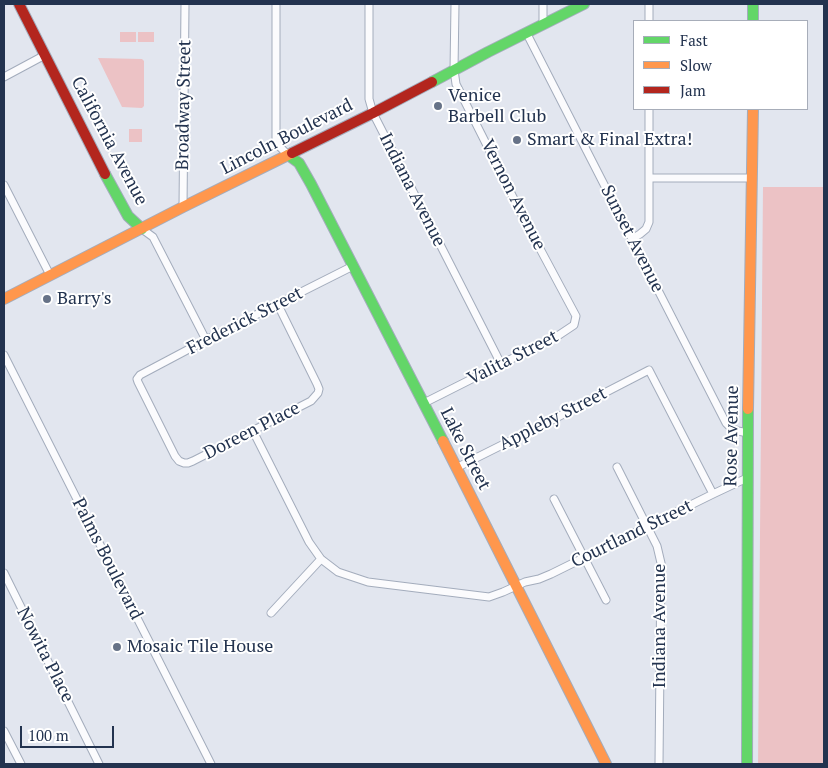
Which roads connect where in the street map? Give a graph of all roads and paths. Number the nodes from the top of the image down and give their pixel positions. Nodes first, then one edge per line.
1 (19, 4) edge
2 (185, 4) edge
3 (276, 4) edge
4 (369, 4) edge
5 (455, 4) edge
6 (543, 4) edge
7 (584, 4) edge
8 (649, 4) edge
9 (753, 4) edge
10 (649, 20) edge
11 (753, 20) edge
12 (543, 24) junction
13 (526, 32) junction
14 (46, 55) junction
15 (454, 70) junction
16 (4, 77) edge
17 (649, 110) edge
18 (753, 110) edge
19 (373, 113) junction
20 (288, 155) junction
21 (649, 178) junction
22 (752, 178) junction
23 (4, 185) edge
24 (183, 207) junction
25 (142, 229) junction
26 (632, 239) junction
27 (354, 266) junction
28 (50, 275) junction
29 (4, 299) edge
30 (278, 305) junction
31 (574, 325) joint
32 (206, 340) junction
33 (4, 355) edge
34 (501, 364) junction
35 (424, 403) junction
36 (253, 431) junction
37 (748, 433) junction
38 (184, 463) joint
39 (617, 467) dead end
40 (456, 468) junction
41 (747, 478) junction
42 (713, 494) junction
43 (554, 499) dead end
44 (648, 526) junction
45 (585, 557) junction
46 (321, 559) junction
47 (4, 572) edge
48 (516, 586) junction
49 (606, 600) dead end
50 (270, 613) dead end
51 (4, 731) edge
52 (21, 764) edge
53 (99, 764) edge
54 (211, 764) edge
55 (606, 764) edge
56 (659, 764) edge
57 (747, 764) edge

1 - 14 main road, California Avenue
2 - 24 street, Broadway Street
3 - 20 street
4 - 19 street, Indiana Avenue
5 - 15 street, Vernon Avenue
6 - 12 street
7 - 12 main road, Lincoln Boulevard
8 - 10 street
9 - 11 main road
12 - 13 main road, Lincoln Boulevard
13 - 15 main road, Lincoln Boulevard
13 - 26 street, Sunset Avenue
14 - 16 street
14 - 25 main road, California Avenue
15 - 19 main road, Lincoln Boulevard
15 - 31 street, Vernon Avenue
17 - 21 street
18 - 22 main road, Rose Avenue
19 - 20 main road, Lincoln Boulevard
19 - 34 street, Indiana Avenue
20 - 24 main road, Lincoln Boulevard
20 - 27 main road, Lake Street
21 - 22 street
21 - 26 street
22 - 37 main road, Rose Avenue
23 - 28 street
24 - 25 main road, Lincoln Boulevard
25 - 28 main road, Lincoln Boulevard
25 - 32 street, California Avenue
26 - 37 street, Sunset Avenue
27 - 30 street, Frederick Street
27 - 35 main road, Lake Street
28 - 29 main road, Lincoln Boulevard
30 - 32 street, Frederick Street
30 - 36 street, Doreen Place
31 - 34 street, Valita Street
32 - 38 street, Frederick Street
33 - 54 street, Palms Boulevard
34 - 35 street, Valita Street
35 - 40 main road, Lake Street
36 - 38 street, Doreen Place
36 - 46 street
37 - 41 main road, Rose Avenue
39 - 44 street, Indiana Avenue
40 - 42 street, Appleby Street
40 - 48 main road, Lake Street
41 - 42 street, Courtland Street
41 - 57 main road, Rose Avenue
42 - 44 street, Courtland Street
43 - 45 street
44 - 45 street, Courtland Street
44 - 56 street, Indiana Avenue
45 - 48 street, Courtland Street
45 - 49 street
46 - 48 street, Courtland Street
46 - 50 street
47 - 53 street, Nowita Place
48 - 55 main road, Lake Street
51 - 52 street

